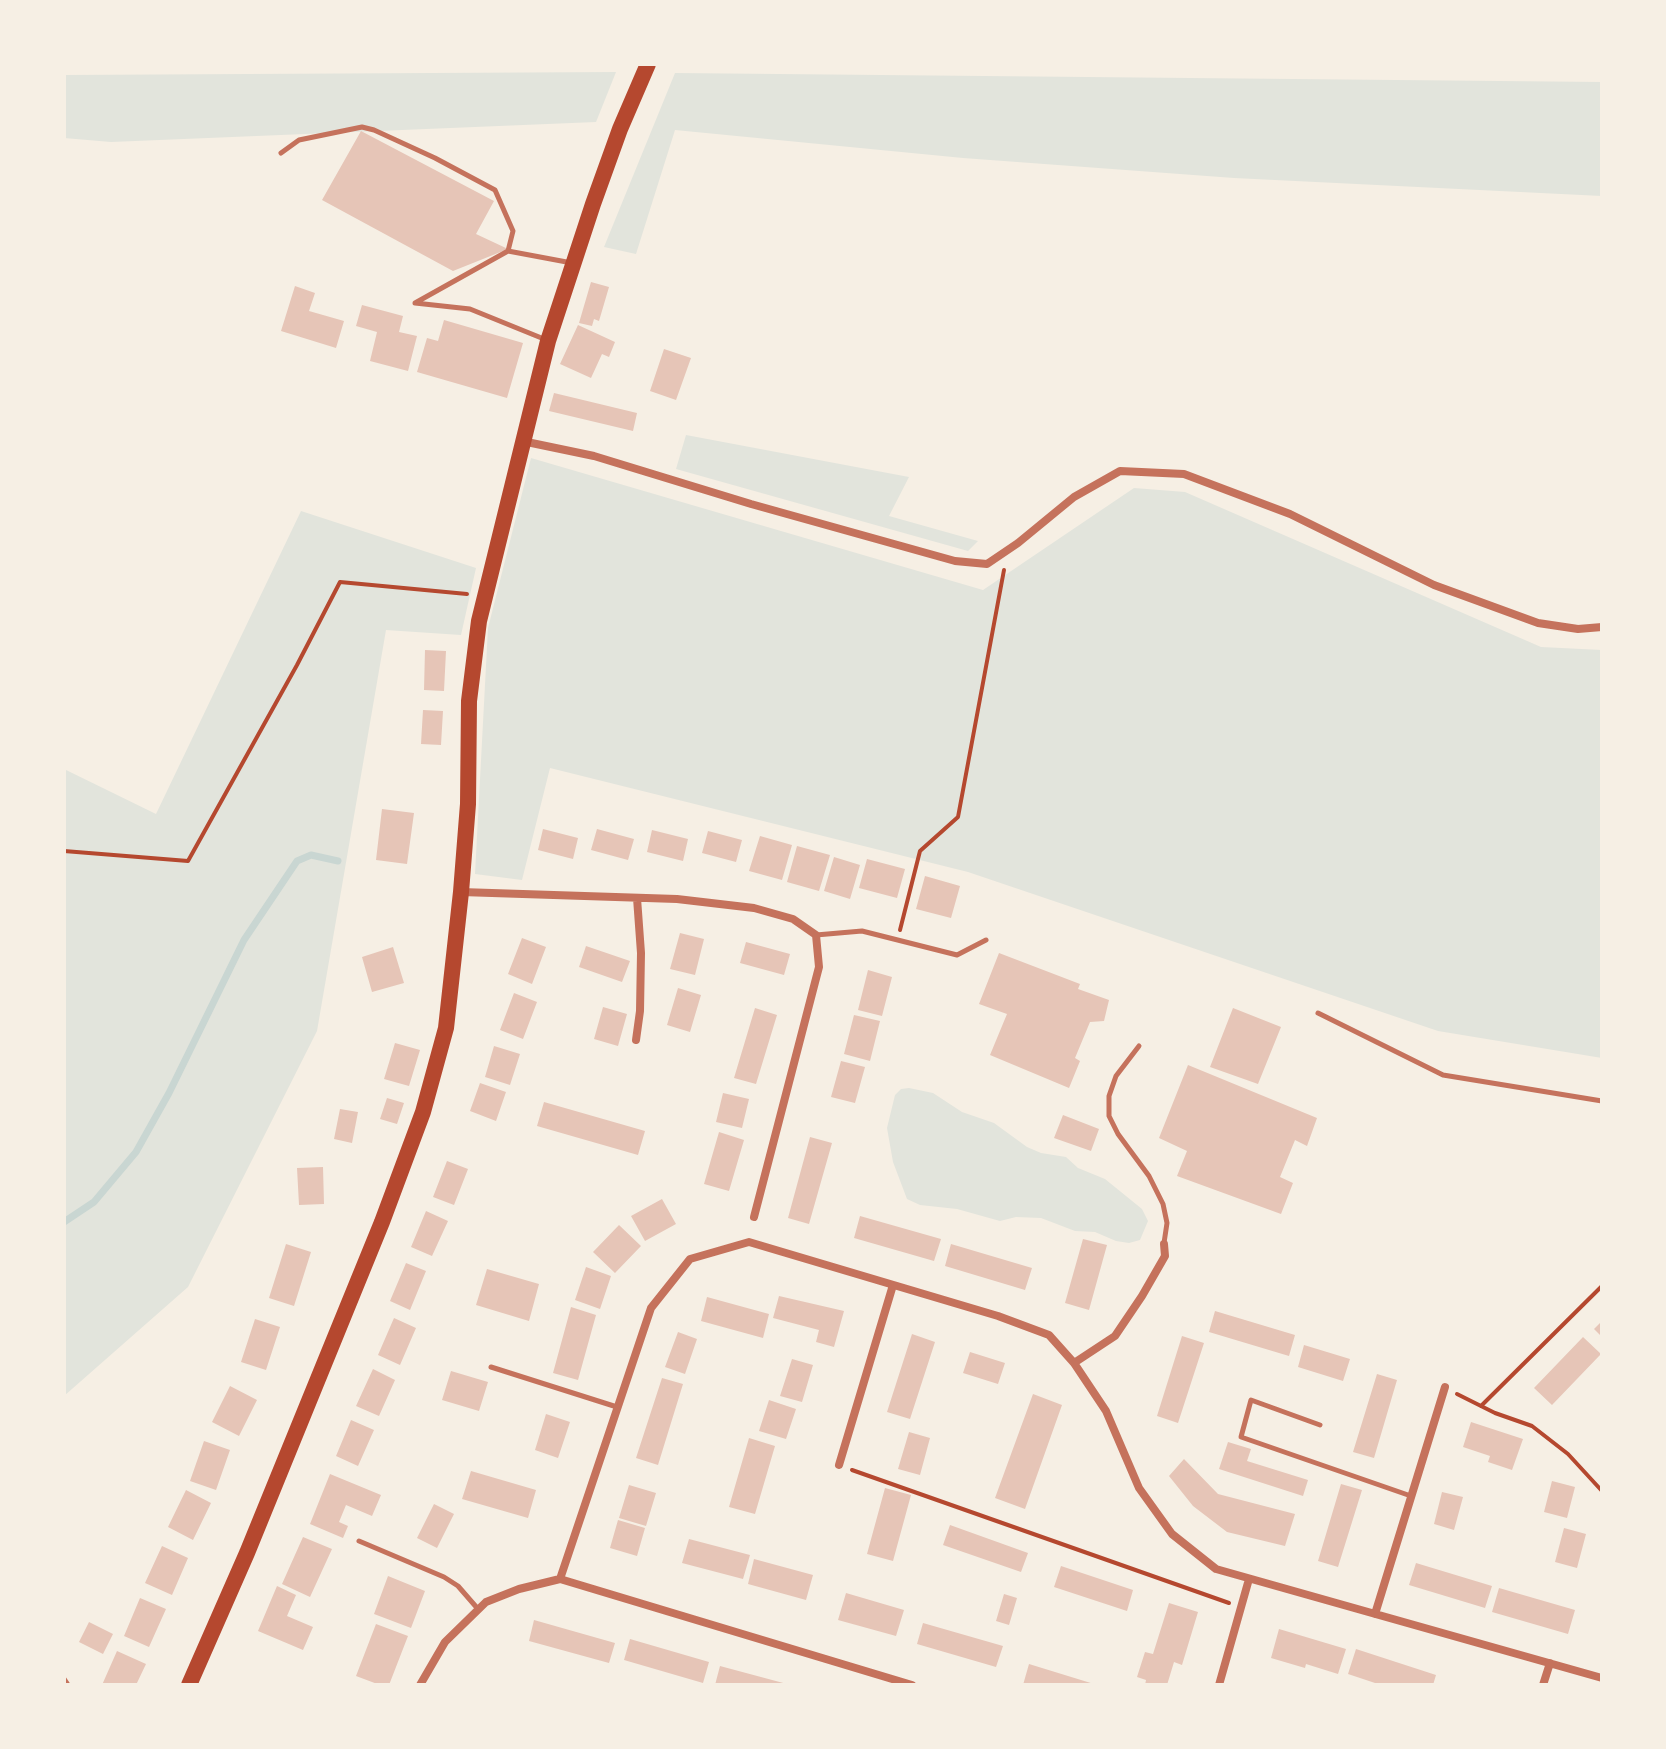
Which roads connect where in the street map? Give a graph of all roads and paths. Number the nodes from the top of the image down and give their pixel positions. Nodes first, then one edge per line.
1 (648, 64) edge
2 (281, 153) dead end
3 (508, 251) junction
4 (572, 263) junction
5 (548, 341) junction
6 (522, 441) junction
7 (1008, 550) junction
8 (485, 596) junction
9 (1602, 627) edge
10 (64, 851) edge
11 (461, 892) junction
12 (637, 898) junction
13 (816, 935) junction
14 (897, 940) junction
15 (986, 940) dead end
16 (1318, 1013) dead end
17 (636, 1040) dead end
18 (1139, 1046) dead end
19 (1602, 1101) edge
20 (754, 1217) dead end
21 (1164, 1244) joint
22 (893, 1285) junction
23 (1602, 1286) edge
24 (1074, 1363) junction
25 (491, 1367) dead end
26 (1445, 1387) joint
27 (1481, 1406) junction
28 (618, 1407) junction
29 (1320, 1425) dead end
30 (839, 1465) joint
31 (1602, 1491) edge
32 (1411, 1496) junction
33 (359, 1541) dead end
34 (560, 1579) junction
35 (1249, 1579) junction
36 (1241, 1607) junction
37 (478, 1609) junction
38 (1375, 1614) junction
39 (1550, 1663) junction
40 (1602, 1678) edge
41 (64, 1679) edge
42 (68, 1685) edge
43 (189, 1685) edge
44 (420, 1685) edge
45 (912, 1685) edge
46 (1219, 1685) edge
47 (1543, 1685) edge

1 - 4 main road
2 - 3 lane
3 - 4 lane
3 - 5 lane
4 - 5 main road
5 - 6 main road
6 - 7 street
6 - 8 main road
7 - 9 street
7 - 14 path
8 - 10 path
8 - 11 main road
11 - 12 street
11 - 43 main road
12 - 13 street
12 - 17 street
13 - 14 lane
13 - 20 street
14 - 15 lane
16 - 19 lane
18 - 21 lane
21 - 24 street
22 - 24 street
22 - 28 street
22 - 30 street
23 - 27 path
24 - 35 street
25 - 28 lane
26 - 27 path
26 - 32 street
27 - 31 path
28 - 34 street
29 - 32 lane
30 - 36 path
32 - 38 street
33 - 37 lane
34 - 37 street
34 - 45 street
35 - 36 street
35 - 38 street
36 - 46 street
37 - 44 street
38 - 39 street
39 - 40 street
39 - 47 street
41 - 42 lane

